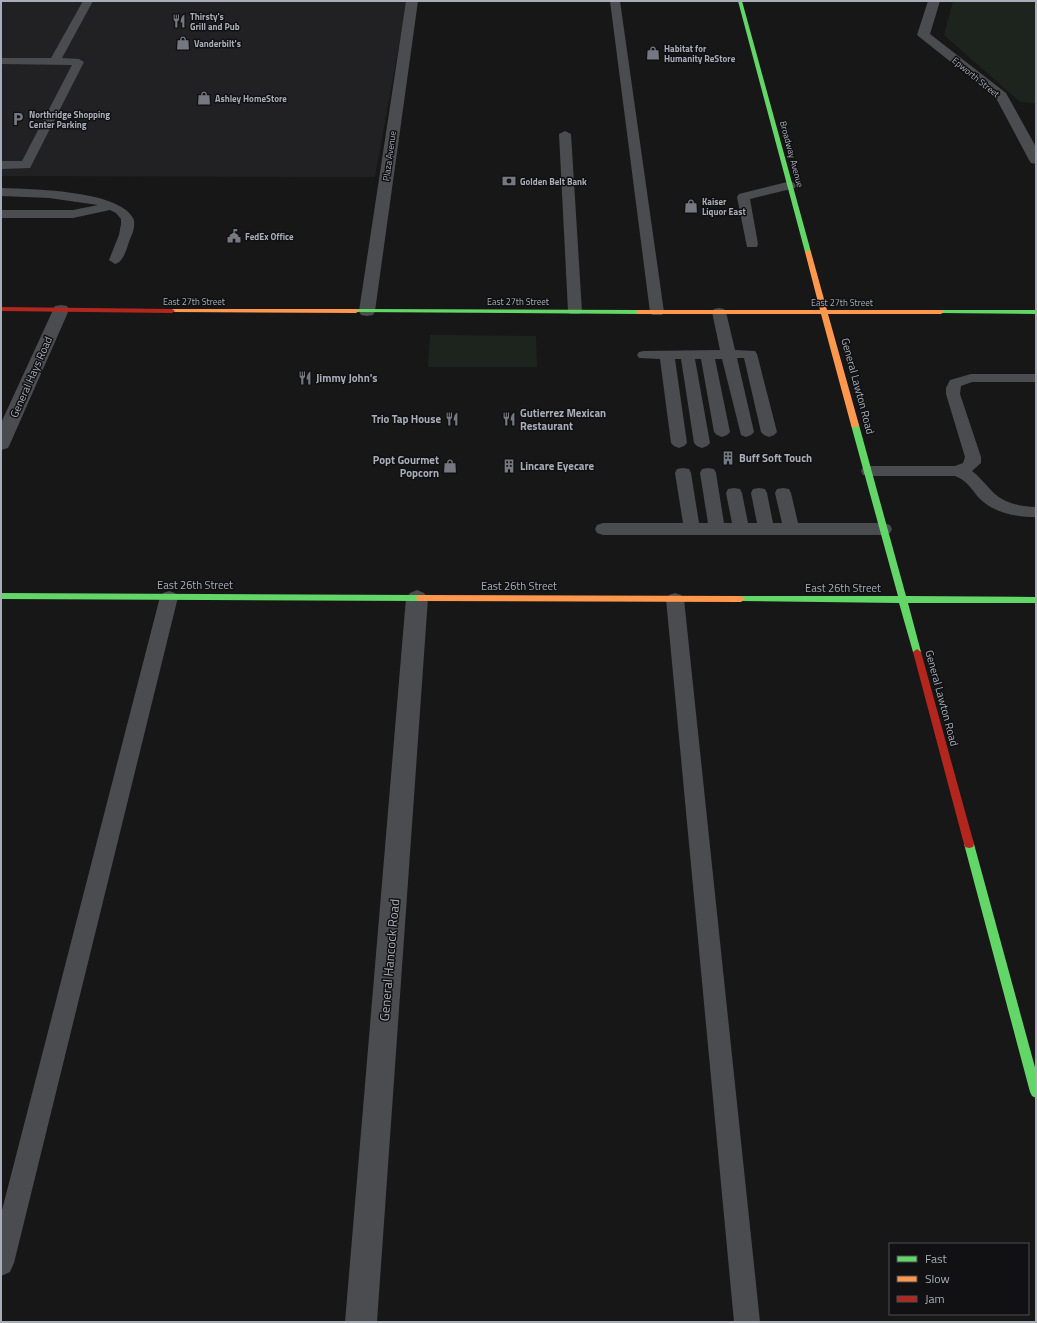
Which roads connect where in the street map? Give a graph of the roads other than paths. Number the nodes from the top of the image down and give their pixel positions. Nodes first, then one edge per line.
1 (88, 1) edge
2 (412, 1) edge
3 (615, 1) edge
4 (740, 1) edge
5 (934, 1) edge
6 (1, 61) edge
7 (55, 61) junction
8 (565, 134) dead end
9 (1036, 160) edge
10 (1, 165) edge
11 (791, 185) junction
12 (1, 192) edge
13 (1, 199) edge
14 (88, 199) junction
15 (1, 206) edge
16 (111, 206) junction
17 (1, 214) edge
18 (752, 244) dead end
19 (115, 260) dead end
20 (1, 309) edge
21 (61, 310) junction
22 (367, 311) junction
23 (575, 311) junction
24 (657, 312) junction
25 (719, 312) junction
26 (825, 312) junction
27 (1036, 312) edge
28 (688, 354) junction
29 (707, 354) junction
30 (729, 354) junction
31 (644, 355) dead end
32 (667, 355) junction
33 (1036, 378) edge
34 (722, 432) dead end
35 (746, 432) dead end
36 (769, 432) dead end
37 (679, 443) dead end
38 (702, 443) dead end
39 (1, 444) edge
40 (869, 471) junction
41 (955, 471) junction
42 (683, 473) dead end
43 (708, 473) dead end
44 (734, 493) dead end
45 (759, 493) dead end
46 (783, 493) dead end
47 (1036, 512) edge
48 (603, 529) dead end
49 (692, 529) junction
50 (717, 529) junction
51 (741, 529) junction
52 (766, 529) junction
53 (791, 529) junction
54 (884, 529) junction
55 (1, 596) edge
56 (169, 597) junction
57 (417, 598) junction
58 (675, 599) junction
59 (903, 600) junction
60 (1036, 600) edge
61 (1036, 1092) edge
62 (1, 1263) edge
63 (361, 1322) edge
64 (747, 1322) edge

1 - 7 lane
2 - 22 street, Plaza Avenue
3 - 24 lane
4 - 11 street, Broadway Avenue
5 - 9 street, Epworth Street
6 - 7 lane
7 - 10 lane
8 - 23 lane
11 - 18 lane
11 - 26 street, Broadway Avenue
12 - 14 lane
13 - 14 lane
14 - 16 lane
15 - 16 lane
16 - 17 lane
16 - 19 lane
20 - 21 street, East 27th Street
21 - 22 street, East 27th Street
21 - 39 street, General Hays Road
22 - 23 street, East 27th Street
23 - 24 street, East 27th Street
24 - 25 street, East 27th Street
25 - 26 street, East 27th Street
25 - 30 lane
26 - 27 street, East 27th Street
26 - 40 street, General Lawton Road
28 - 29 lane
28 - 32 lane
28 - 38 lane
29 - 30 lane
29 - 34 lane
30 - 35 lane
30 - 36 lane
31 - 32 lane
32 - 37 lane
33 - 41 lane
40 - 41 lane
40 - 54 street, General Lawton Road
41 - 47 lane
42 - 49 lane
43 - 50 lane
44 - 51 lane
45 - 52 lane
46 - 53 lane
48 - 49 lane
49 - 50 lane
50 - 51 lane
51 - 52 lane
52 - 53 lane
53 - 54 lane
54 - 59 street, General Lawton Road
55 - 56 street, East 26th Street
56 - 57 street, East 26th Street
56 - 62 lane
57 - 58 street, East 26th Street
57 - 63 street, General Hancock Road
58 - 59 street, East 26th Street
58 - 64 lane
59 - 60 street, East 26th Street
59 - 61 street, General Lawton Road

